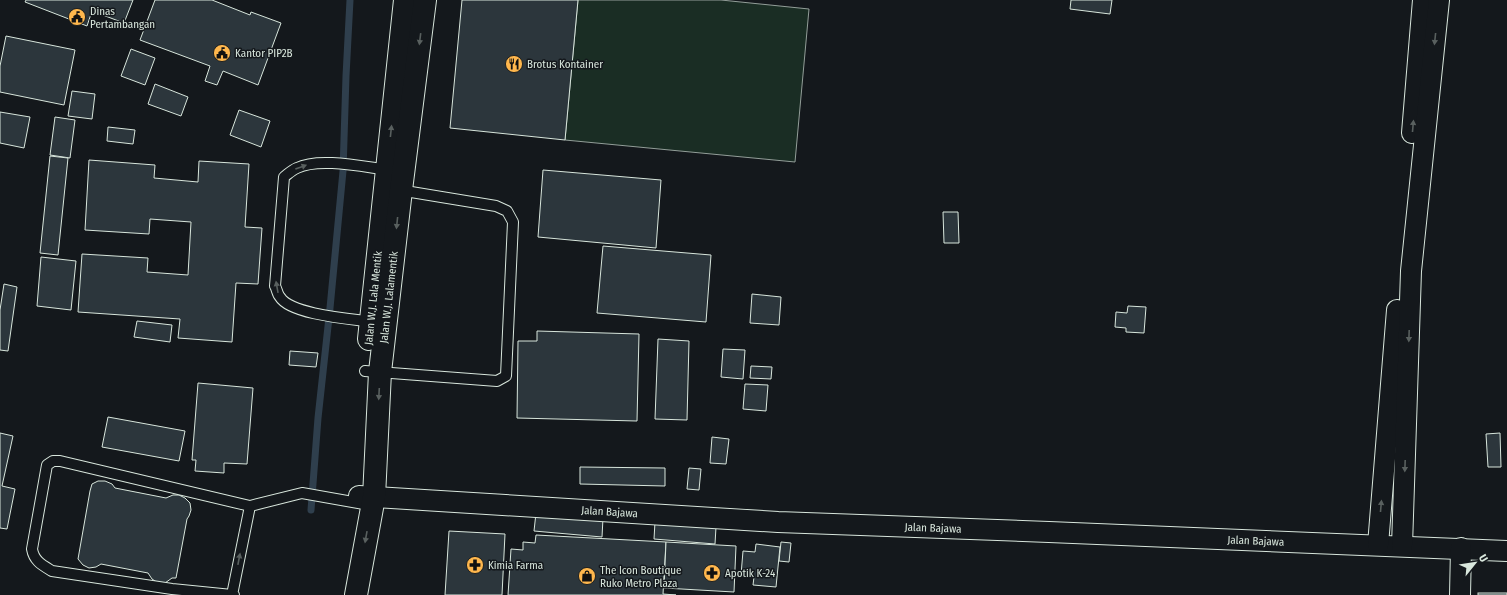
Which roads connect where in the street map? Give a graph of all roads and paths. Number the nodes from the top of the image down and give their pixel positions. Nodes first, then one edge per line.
1 (405, 0) edge
2 (425, 0) edge
3 (1423, 0) edge
4 (1439, 0) edge
5 (1416, 167) junction
6 (394, 180) junction
7 (378, 323) junction
8 (372, 372) junction
9 (365, 500) junction
10 (250, 506) junction
11 (1378, 545) junction
12 (1402, 546) junction
13 (1461, 548) junction
14 (1507, 551) edge
15 (233, 595) edge
16 (342, 595) edge
17 (356, 595) edge
18 (1460, 595) edge

6 -> 1 main road
2 -> 6 main road, Jalan W.J. Lalamentik
5 -> 3 street
4 -> 5 street
11 -> 5 street
5 -> 12 street
6 - 7 main road, Jalan W.J. Lalamentik
7 -> 6 lane
6 - 8 lane
7 - 8 main road, Jalan W.J. Lalamentik
8 - 9 main road, Jalan W.J. Lalamentik
9 - 10 lane
9 - 11 street, Jalan Bajawa
9 - 16 main road
9 -> 17 main road, Jalan W.J. Lalamentik
15 -> 10 lane
10 - 15 lane
11 - 12 street, Jalan Bajawa
12 - 13 street, Jalan Bajawa
13 - 14 street, Jalan Bajawa
13 - 18 street

